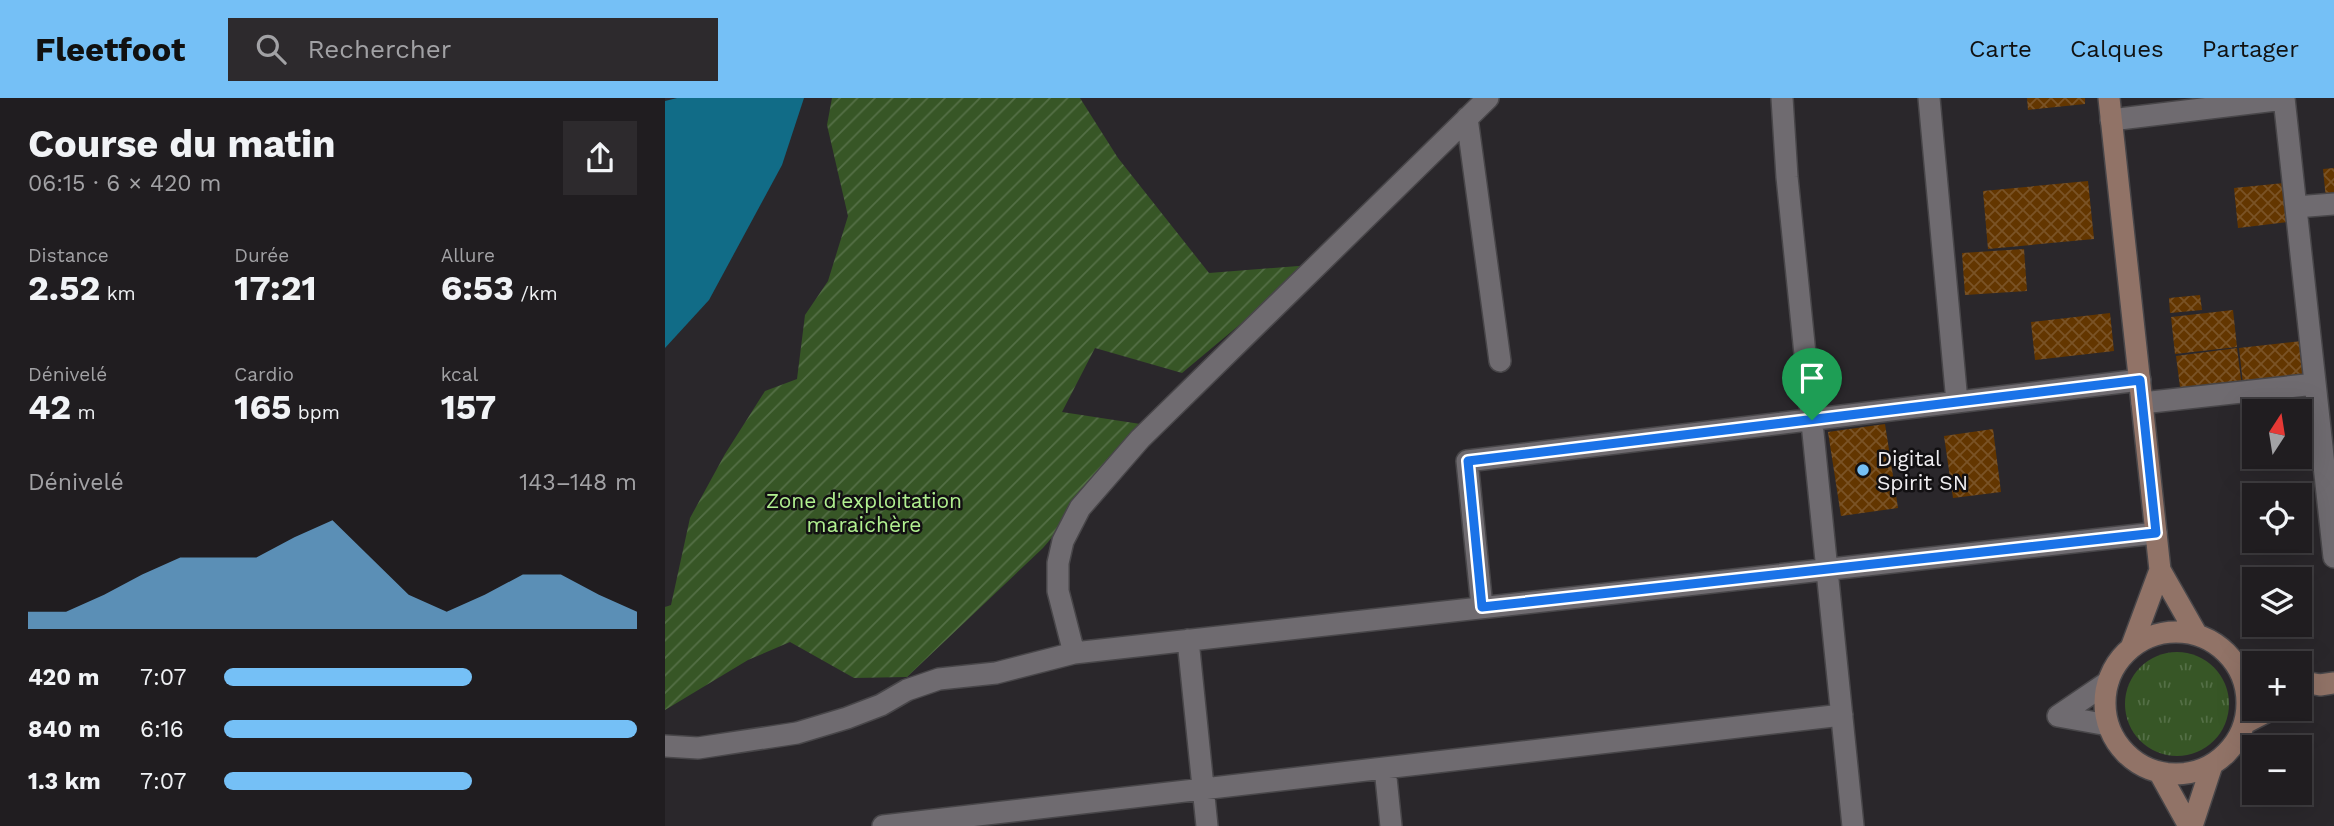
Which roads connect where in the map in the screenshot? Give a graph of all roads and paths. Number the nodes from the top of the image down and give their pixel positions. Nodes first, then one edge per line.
1 (1782, 98) edge
2 (1929, 98) edge
3 (2109, 98) edge
4 (1484, 99) edge
5 (2284, 99) edge
6 (1467, 118) junction
7 (2111, 120) junction
8 (2334, 204) edge
9 (2296, 207) junction
10 (1500, 361) dead end
11 (2140, 380) junction
12 (2315, 384) junction
13 (1957, 402) junction
14 (2142, 403) junction
15 (1812, 420) junction
16 (2156, 533) junction
17 (2334, 556) edge
18 (1827, 569) junction
19 (2160, 570) junction
20 (1482, 607) junction
21 (2197, 635) junction
22 (1188, 640) junction
23 (2131, 648) junction
24 (1074, 653) junction
25 (2242, 667) edge
26 (2108, 682) junction
27 (1842, 715) junction
28 (2249, 721) edge
29 (2245, 723) joint
30 (2108, 725) junction
31 (665, 746) edge
32 (2212, 765) junction
33 (1385, 768) junction
34 (2159, 772) junction
35 (1204, 789) junction
36 (941, 823) edge
37 (883, 826) edge
38 (1207, 826) edge
39 (1391, 826) edge
40 (1853, 826) edge
41 (2190, 826) edge

1 - 15 street
2 - 13 street
3 - 7 street
4 - 6 street
5 - 7 street
5 - 9 street
6 - 10 street
6 - 24 street
7 - 11 street
8 - 9 street
9 - 12 street
11 - 13 street
11 - 14 street
12 - 14 street
12 - 17 street
13 - 15 street
14 - 16 street
15 - 18 street
15 - 20 street
16 - 18 street
16 - 19 street
18 - 20 street
18 - 27 street
19 - 21 street
19 - 23 street
20 - 22 street
21 - 23 street
21 - 25 street
22 - 24 street
22 - 35 street
23 - 26 street
24 - 31 street
26 - 30 street
26 - 30 street
27 - 33 street
27 - 40 street
28 - 29 street
29 - 32 street
30 - 34 street
32 - 34 street
32 - 41 street
33 - 35 street
33 - 39 street
34 - 41 street
35 - 36 street
35 - 38 street
36 - 37 street

